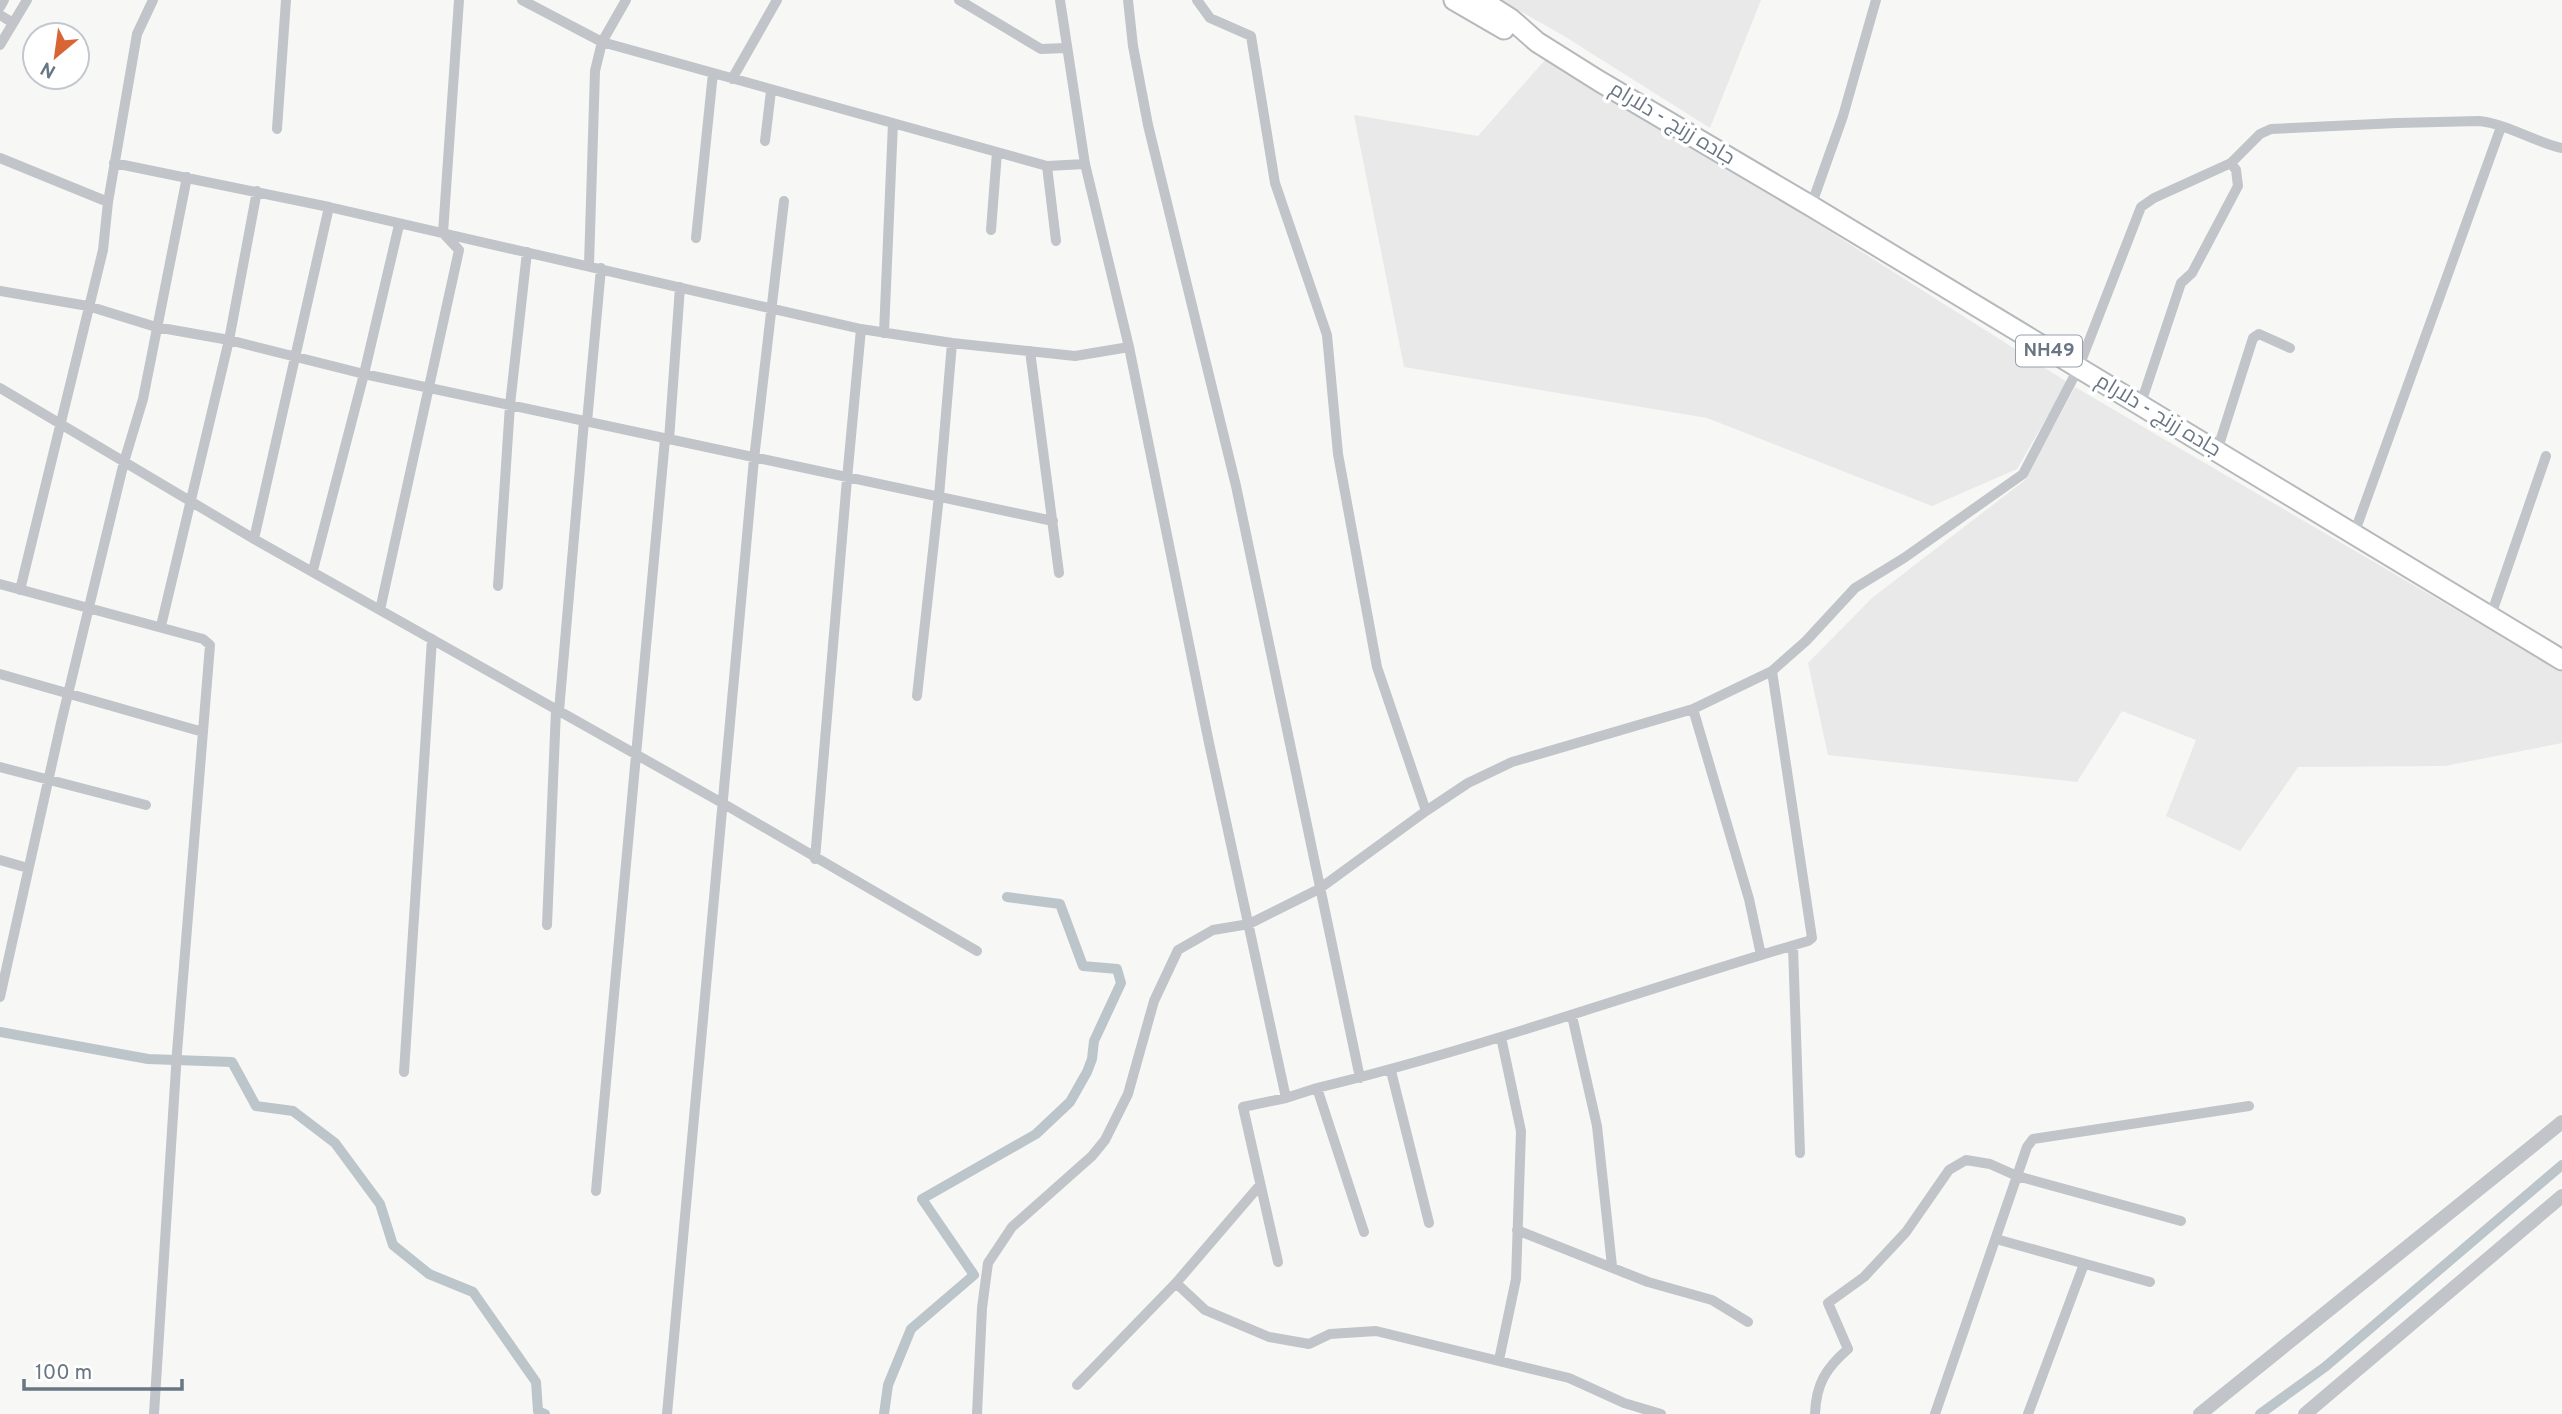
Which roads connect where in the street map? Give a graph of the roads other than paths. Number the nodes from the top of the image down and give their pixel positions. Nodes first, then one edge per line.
1 (4, 0) edge
2 (27, 0) edge
3 (153, 0) edge
4 (286, 0) edge
5 (459, 0) edge
6 (522, 0) edge
7 (626, 0) edge
8 (777, 0) edge
9 (960, 0) edge
10 (1060, 0) edge
11 (1128, 0) edge
12 (1197, 0) edge
13 (1454, 0) edge
14 (1481, 0) edge
15 (1876, 0) edge
16 (0, 7) edge
17 (0, 15) edge
18 (13, 23) junction
19 (602, 42) junction
20 (1537, 43) junction
21 (0, 45) edge
22 (1066, 48) junction
23 (713, 73) junction
24 (732, 79) junction
25 (771, 91) junction
26 (893, 123) junction
27 (2501, 127) junction
28 (277, 129) dead end
29 (765, 141) dead end
30 (2562, 148) edge
31 (997, 152) junction
32 (0, 158) edge
33 (114, 163) junction
34 (2231, 163) junction
35 (1085, 164) junction
36 (1047, 166) junction
37 (187, 177) junction
38 (257, 191) junction
39 (784, 201) dead end
40 (108, 202) junction
41 (1811, 206) junction
42 (329, 207) junction
43 (398, 225) junction
44 (991, 230) dead end
45 (443, 233) junction
46 (696, 238) dead end
47 (1056, 240) dead end
48 (527, 252) junction
49 (595, 267) junction
50 (680, 287) junction
51 (0, 291) edge
52 (88, 306) junction
53 (770, 308) junction
54 (156, 327) junction
55 (861, 329) junction
56 (884, 333) junction
57 (229, 340) junction
58 (952, 343) junction
59 (1129, 347) junction
60 (2290, 348) dead end
61 (1030, 351) junction
62 (296, 358) junction
63 (2078, 369) junction
64 (364, 374) junction
65 (429, 387) junction
66 (0, 388) edge
67 (510, 405) junction
68 (2140, 405) junction
69 (585, 421) junction
70 (61, 424) junction
71 (667, 440) junction
72 (2217, 451) junction
73 (2546, 456) dead end
74 (754, 459) junction
75 (124, 462) junction
76 (847, 479) junction
77 (939, 496) junction
78 (191, 501) junction
79 (1053, 521) junction
80 (2354, 534) junction
81 (254, 538) junction
82 (313, 570) junction
83 (1059, 573) dead end
84 (0, 584) edge
85 (498, 586) dead end
86 (20, 590) junction
87 (90, 609) junction
88 (380, 610) junction
89 (2490, 618) junction
90 (160, 626) junction
91 (432, 639) junction
92 (2562, 660) edge
93 (1772, 671) junction
94 (0, 674) edge
95 (69, 694) junction
96 (917, 696) dead end
97 (1693, 709) junction
98 (558, 711) junction
99 (203, 732) junction
100 (636, 755) junction
101 (0, 767) edge
102 (49, 781) junction
103 (724, 804) junction
104 (146, 805) dead end
105 (1426, 811) junction
106 (816, 859) junction
107 (0, 860) edge
108 (28, 868) junction
109 (1319, 889) junction
110 (1249, 924) junction
111 (547, 925) dead end
112 (1793, 946) junction
113 (977, 951) dead end
114 (1761, 955) junction
115 (0, 997) edge
116 (1572, 1016) junction
117 (1501, 1037) junction
118 (1391, 1071) junction
119 (404, 1072) dead end
120 (1360, 1078) junction
121 (1317, 1088) junction
122 (1286, 1098) junction
123 (2249, 1106) dead end
124 (2562, 1122) edge
125 (1800, 1153) dead end
126 (2017, 1176) junction
127 (1260, 1185) junction
128 (596, 1191) dead end
129 (2562, 1196) edge
130 (2180, 1221) dead end
131 (1429, 1223) dead end
132 (1517, 1230) junction
133 (1364, 1232) dead end
134 (1996, 1239) junction
135 (1278, 1262) dead end
136 (2084, 1264) junction
137 (1612, 1266) junction
138 (2150, 1282) dead end
139 (1176, 1283) junction
140 (1748, 1322) dead end
141 (1499, 1360) junction
142 (1077, 1385) dead end
143 (154, 1414) edge
144 (667, 1414) edge
145 (977, 1414) edge
146 (1661, 1414) edge
147 (1815, 1414) edge
148 (1936, 1414) edge
149 (2028, 1414) edge
150 (2200, 1414) edge
151 (2305, 1414) edge

1 - 16 street
2 - 18 street
3 - 33 street
4 - 28 street
5 - 45 street
6 - 19 street
7 - 19 street
8 - 24 street
9 - 22 street
10 - 22 street
11 - 109 street
12 - 105 street
13 - 20 highway, جاده زرنج - دلارام / NH49
14 - 20 highway, جاده زرنج - دلارام / NH49
15 - 41 street
17 - 18 street
18 - 21 street
19 - 23 street
19 - 49 street
20 - 41 highway, جاده زرنج - دلارام / NH49
22 - 35 street
23 - 24 street
23 - 46 street
24 - 25 street
25 - 26 street
25 - 29 street
26 - 31 street
26 - 56 street
27 - 30 street
27 - 34 street
27 - 80 street
31 - 36 street
31 - 44 street
32 - 40 street
33 - 37 street
33 - 40 street
34 - 63 street
34 - 68 street
35 - 36 street
35 - 59 street
36 - 47 street
37 - 38 street
37 - 54 street
38 - 42 street
38 - 57 street
39 - 53 street
40 - 52 street
41 - 63 highway, جاده زرنج - دلارام / NH49
42 - 43 street
42 - 62 street
43 - 45 street
43 - 64 street
45 - 48 street
45 - 65 street
48 - 49 street
48 - 67 street
49 - 50 street
49 - 69 street
50 - 53 street
50 - 71 street
51 - 52 street
52 - 54 street
52 - 70 street
53 - 55 street
53 - 74 street
54 - 57 street
54 - 75 street
55 - 56 street
55 - 76 street
56 - 58 street
57 - 62 street
57 - 78 street
58 - 61 street
58 - 77 street
59 - 61 street
59 - 110 street
60 - 72 street
61 - 79 street
62 - 64 street
62 - 81 street
63 - 68 highway, جاده زرنج - دلارام / NH49
63 - 93 street
64 - 65 street
64 - 82 street
65 - 67 street
65 - 88 street
66 - 70 street
67 - 69 street
67 - 85 street
68 - 72 highway, جاده زرنج - دلارام / NH49
69 - 71 street
69 - 98 street
70 - 75 street
70 - 86 street
71 - 74 street
71 - 100 street
72 - 80 highway, جاده زرنج - دلارام / NH49
73 - 89 street
74 - 76 street
74 - 103 street
75 - 78 street
75 - 87 street
76 - 77 street
76 - 106 street
77 - 79 street
77 - 96 street
78 - 81 street
78 - 90 street
79 - 83 street
80 - 89 highway, جاده زرنج - دلارام / NH49
81 - 82 street
82 - 88 street
84 - 86 street
86 - 87 street
87 - 90 street
87 - 95 street
88 - 91 street
89 - 92 highway, جاده زرنج - دلارام / NH49
90 - 99 street
91 - 98 street
91 - 119 street
93 - 97 street
93 - 112 street
94 - 95 street
95 - 99 street
95 - 102 street
97 - 105 street
97 - 114 street
98 - 100 street
98 - 111 street
99 - 143 street
100 - 103 street
100 - 128 street
101 - 102 street
102 - 104 street
102 - 108 street
103 - 106 street
103 - 144 street
105 - 109 street
106 - 113 street
107 - 108 street
108 - 115 street
109 - 110 street
109 - 120 street
110 - 122 street
110 - 145 street
112 - 114 street
112 - 125 street
114 - 116 street
116 - 117 street
116 - 137 street
117 - 118 street
117 - 132 street
118 - 120 street
118 - 131 street
120 - 121 street
121 - 122 street
121 - 133 street
122 - 127 street
123 - 126 street
124 - 150 street
126 - 130 street
126 - 134 street
126 - 147 street
127 - 135 street
127 - 139 street
129 - 151 street
132 - 137 street
132 - 141 street
134 - 136 street
134 - 148 street
136 - 138 street
136 - 149 street
137 - 140 street
139 - 141 street
139 - 142 street
141 - 146 street

